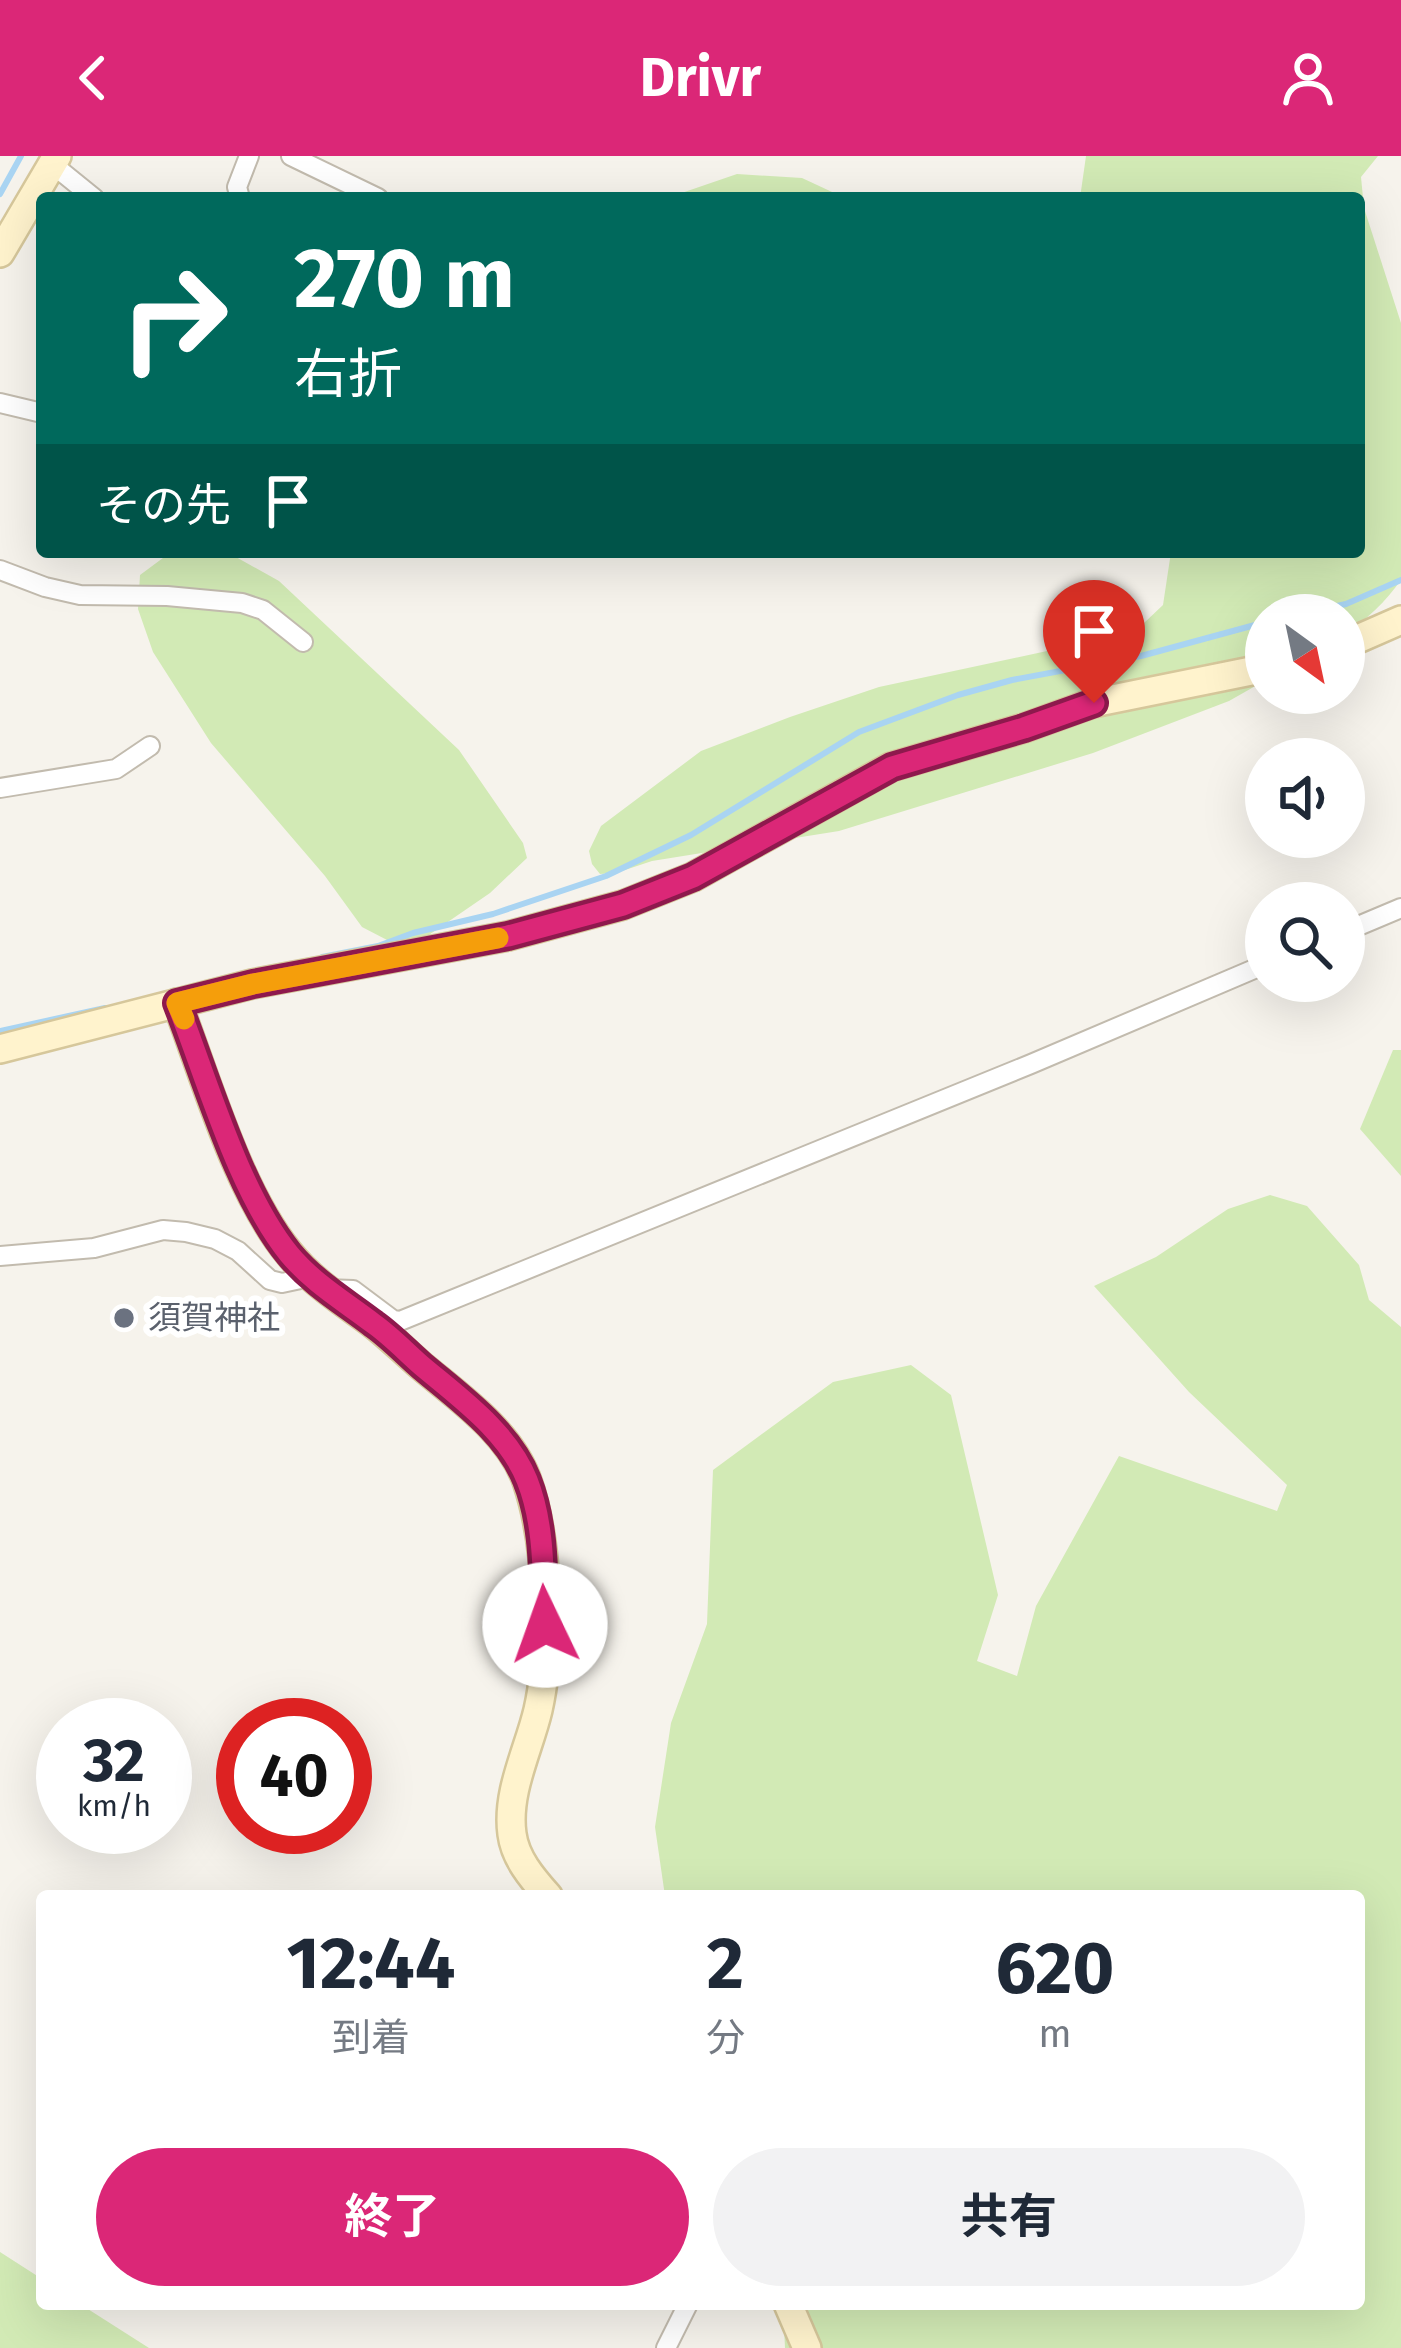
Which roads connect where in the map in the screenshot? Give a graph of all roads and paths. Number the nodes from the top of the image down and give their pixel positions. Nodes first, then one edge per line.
1 (249, 156) edge
2 (291, 156) edge
3 (54, 160) edge
4 (88, 192) edge
5 (238, 192) edge
6 (366, 192) edge
7 (0, 253) edge
8 (0, 404) edge
9 (36, 412) edge
10 (0, 570) edge
11 (1401, 620) edge
12 (1365, 636) edge
13 (303, 642) dead end
14 (1245, 672) edge
15 (150, 746) dead end
16 (0, 788) edge
17 (1401, 908) edge
18 (1365, 923) edge
19 (1245, 973) edge
20 (177, 1003) junction
21 (0, 1049) edge
22 (0, 1256) edge
23 (318, 1283) junction
24 (543, 1890) edge
25 (685, 2310) edge
26 (791, 2310) edge
27 (666, 2348) edge
28 (807, 2348) edge

1 - 5 street
2 - 6 street
3 - 4 street
3 - 7 street
8 - 9 street
10 - 13 street
11 - 12 street
14 - 20 street
15 - 16 street
17 - 18 street
19 - 23 street
20 - 21 street
20 - 23 street
22 - 23 street
23 - 24 street
25 - 27 street
26 - 28 street

